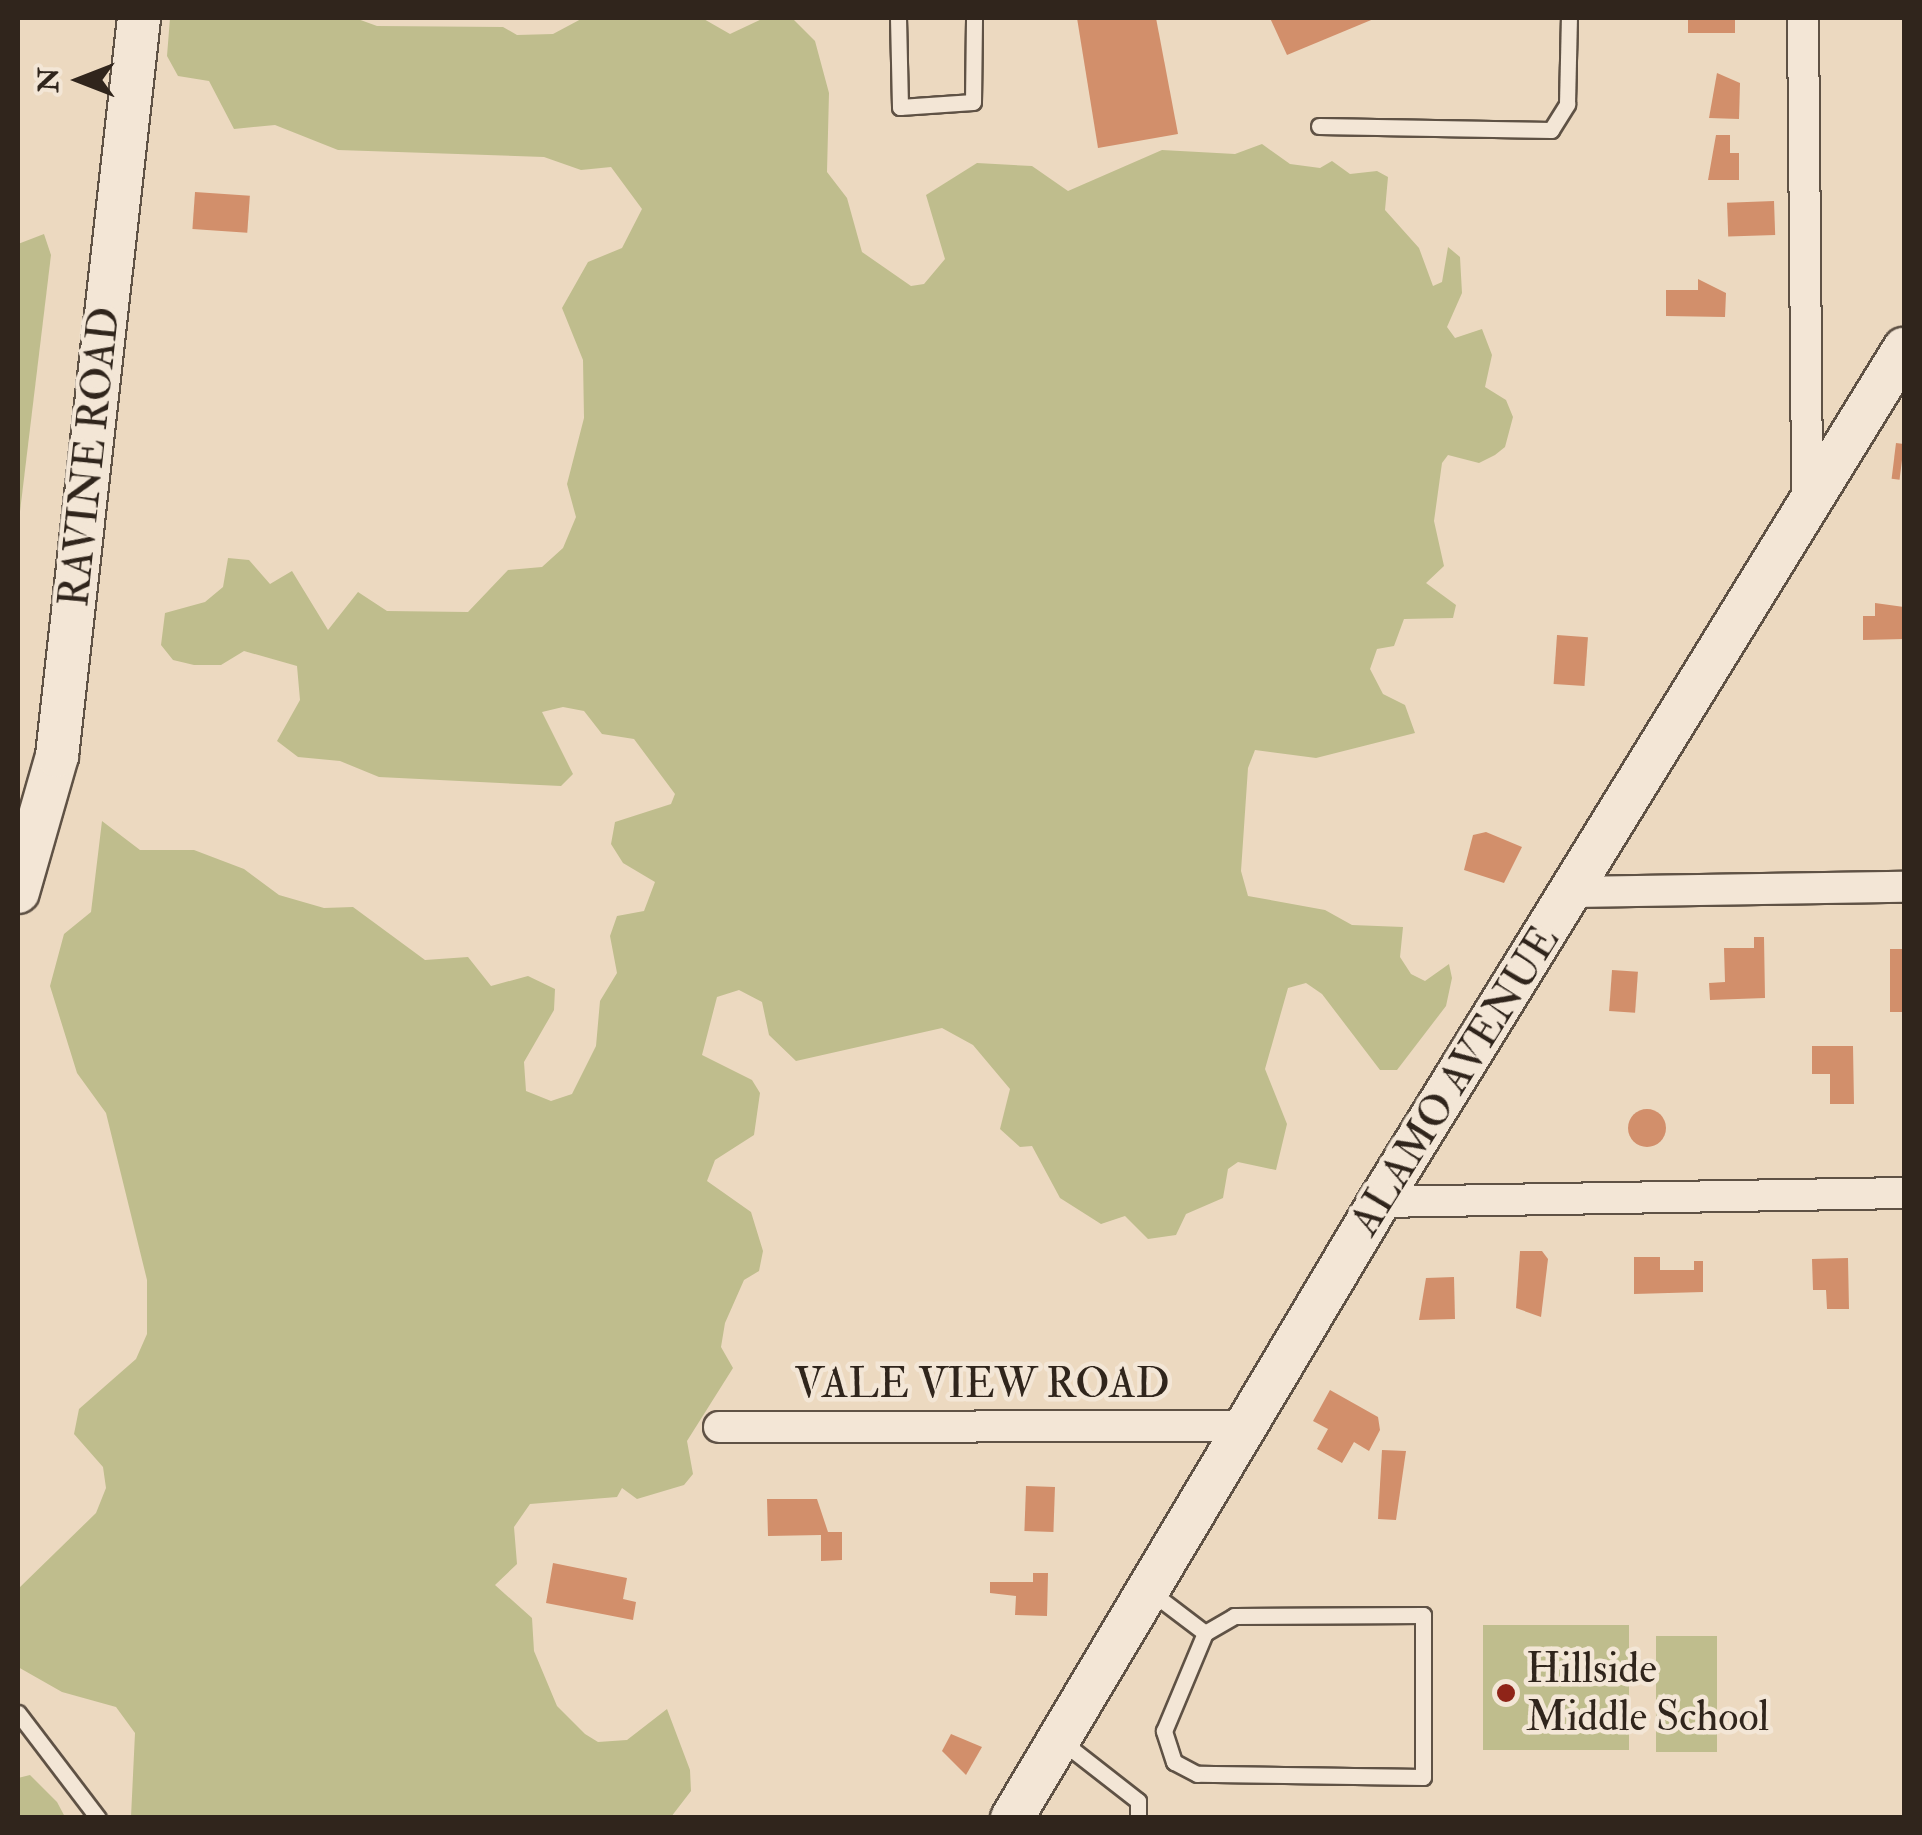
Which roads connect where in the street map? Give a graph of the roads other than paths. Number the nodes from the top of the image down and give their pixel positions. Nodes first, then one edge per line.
1 (139, 18) edge
2 (898, 18) edge
3 (974, 18) edge
4 (1569, 18) edge
5 (1803, 18) edge
6 (1319, 126) dead end
7 (1904, 349) edge
8 (1807, 501) junction
9 (1904, 887) edge
10 (18, 892) edge
11 (1573, 892) junction
12 (1904, 1193) edge
13 (1379, 1202) junction
14 (1245, 1426) junction
15 (719, 1428) dead end
16 (1148, 1589) junction
17 (1205, 1633) junction
18 (18, 1713) edge
19 (1058, 1739) junction
20 (98, 1818) edge
21 (1012, 1818) edge
22 (1138, 1818) edge

1 - 10 street, RAVINE ROAD
2 - 3 lane
4 - 6 lane
5 - 8 street
7 - 8 street, ALAMO AVENUE
8 - 11 street, ALAMO AVENUE
9 - 11 street
11 - 13 street, ALAMO AVENUE
12 - 13 street
13 - 14 street, ALAMO AVENUE
14 - 15 street, VALE VIEW ROAD
14 - 16 street, ALAMO AVENUE
16 - 17 lane
16 - 19 street, ALAMO AVENUE
17 - 17 lane
18 - 20 lane
19 - 21 street, ALAMO AVENUE
19 - 22 lane

